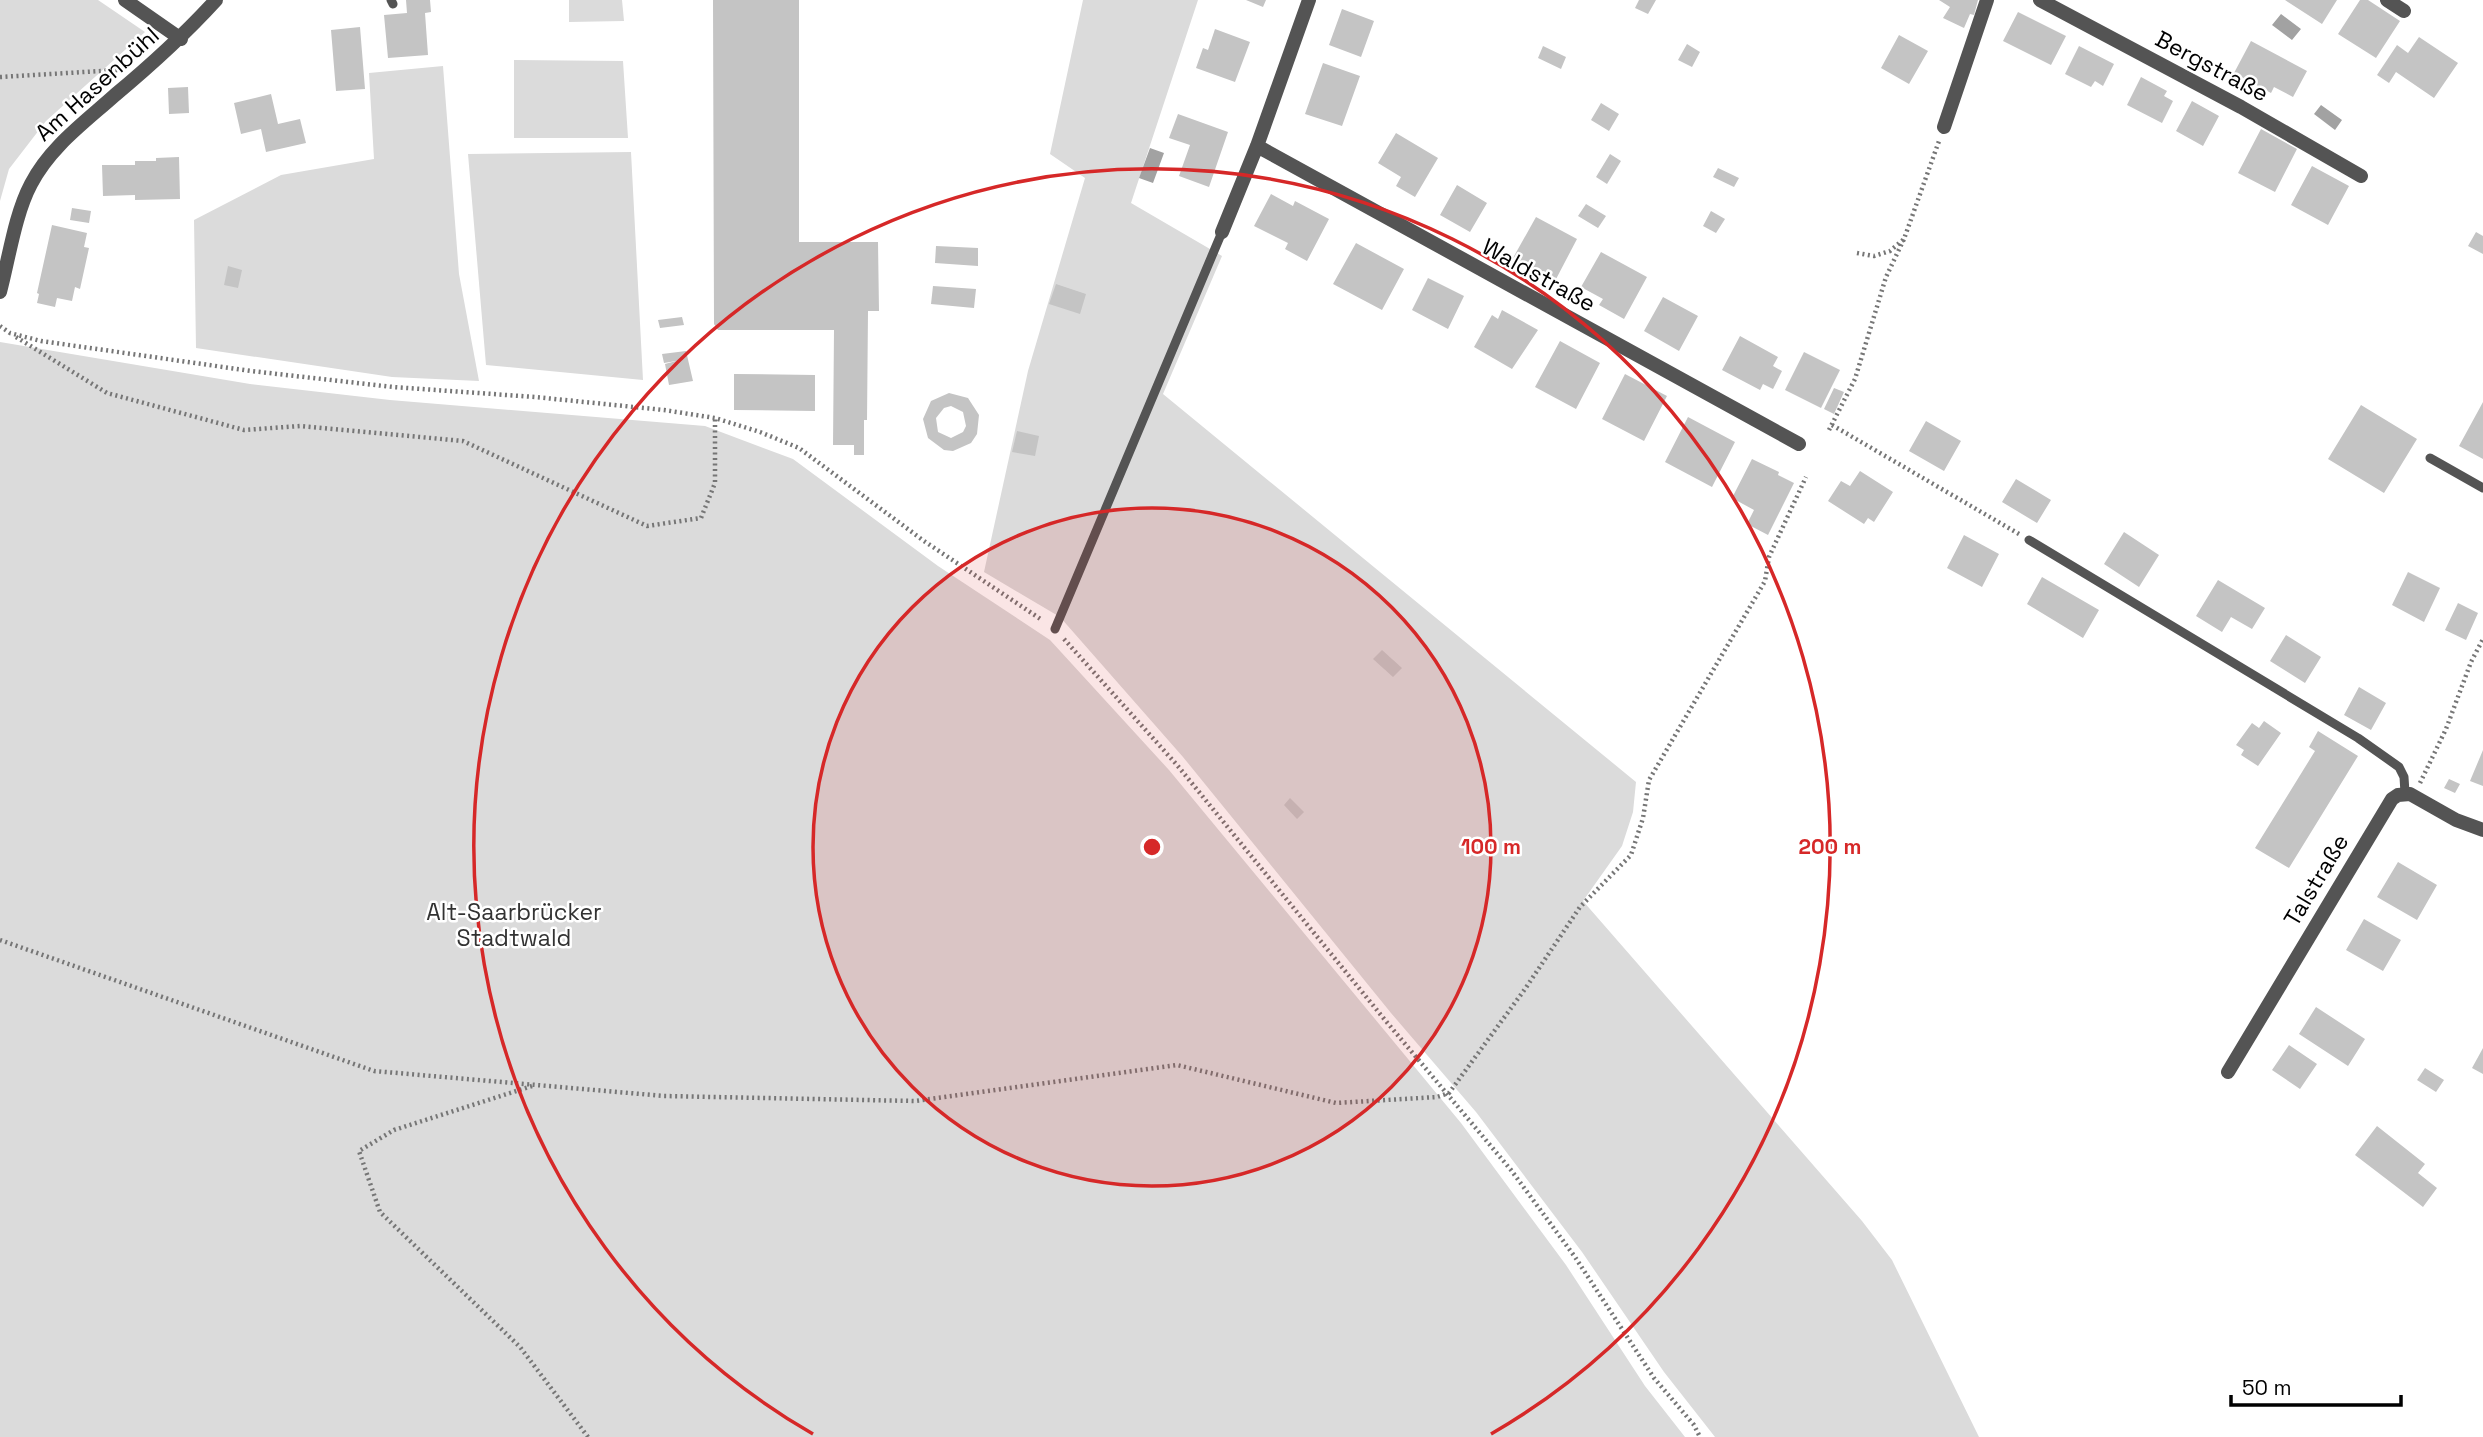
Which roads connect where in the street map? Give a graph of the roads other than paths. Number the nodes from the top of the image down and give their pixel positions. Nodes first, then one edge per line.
1 (125, 0) edge
2 (216, 0) edge
3 (1309, 0) edge
4 (1987, 0) edge
5 (2040, 0) edge
6 (2387, 0) edge
7 (2404, 11) dead end
8 (181, 39) junction
9 (1944, 127) road end
10 (1256, 146) junction
11 (2361, 176) dead end
12 (1222, 232) joint
13 (0, 292) edge
14 (1799, 444) dead end
15 (2430, 458) dead end
16 (2483, 488) edge
17 (2029, 540) road end
18 (1055, 629) road end
19 (2405, 793) junction
20 (2483, 830) edge
21 (2228, 1072) dead end

1 - 8 street
2 - 8 street, Am Hasenbühl
3 - 10 street
4 - 9 street
5 - 11 street, Bergstraße
6 - 7 street
8 - 13 street, Am Hasenbühl
10 - 12 street
10 - 14 street, Waldstraße
12 - 18 lane
15 - 16 lane
17 - 19 lane
19 - 20 street
19 - 21 street, Talstraße

